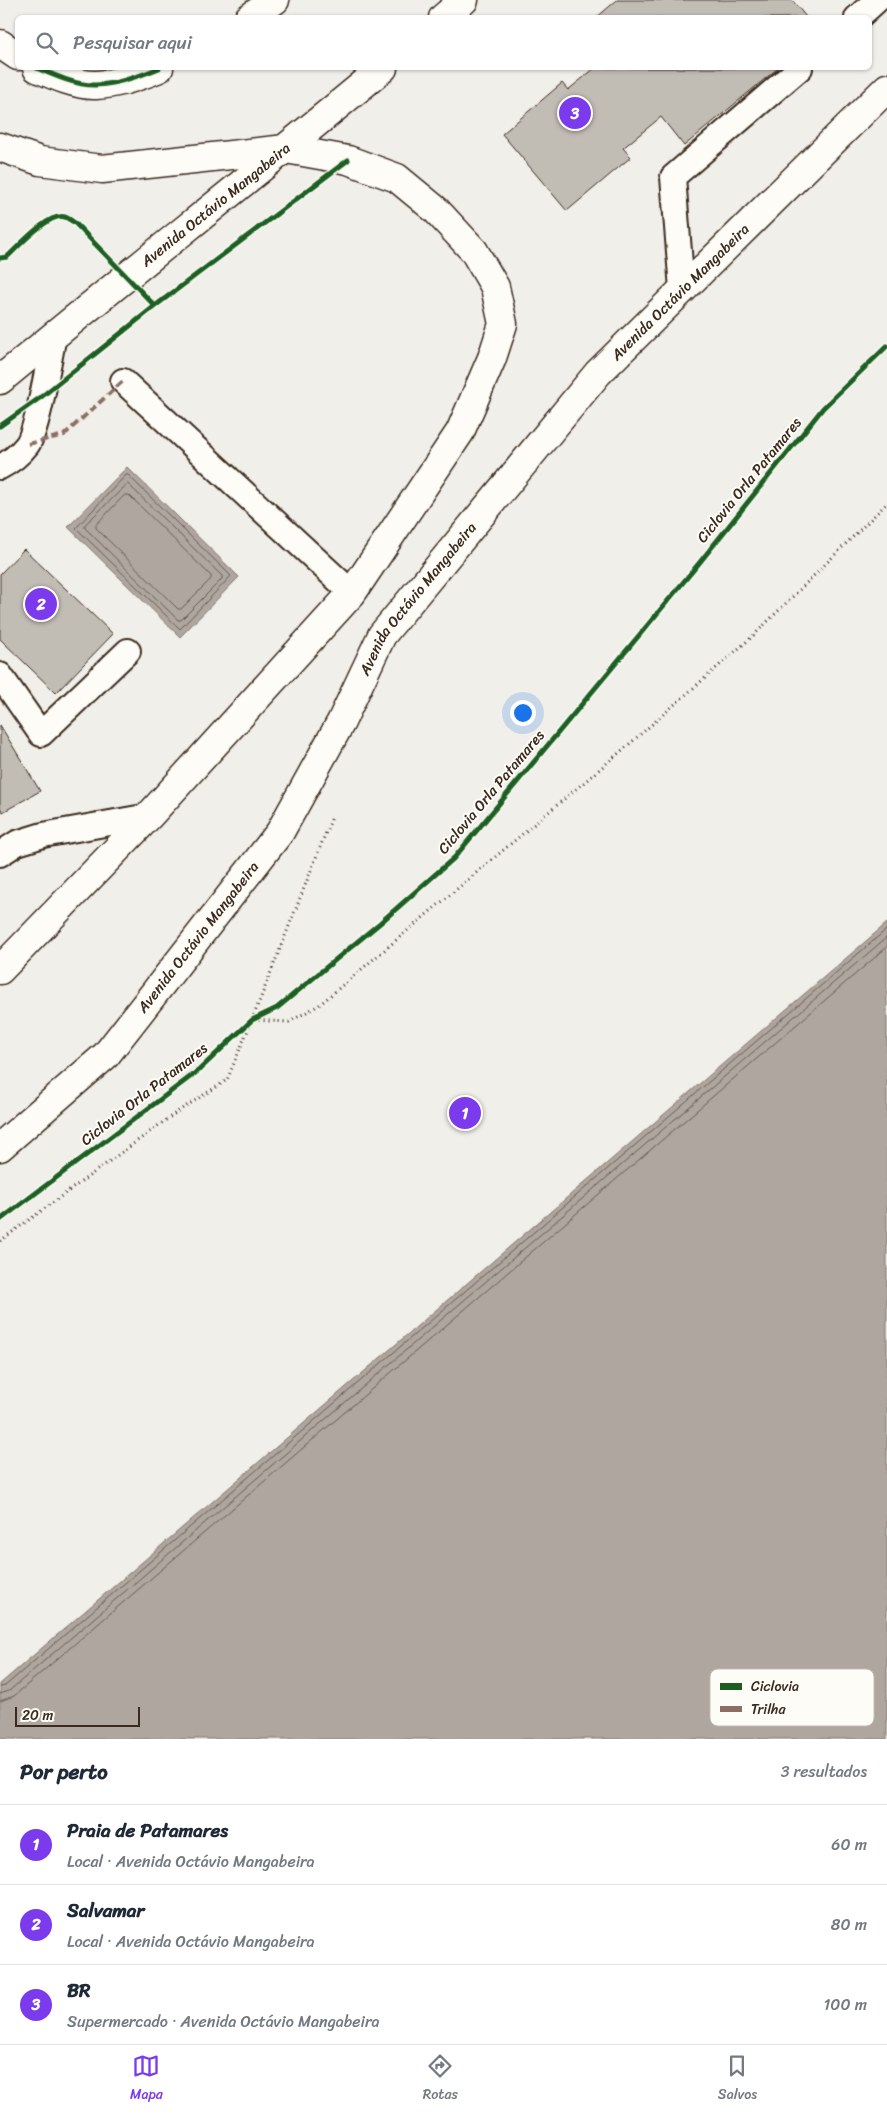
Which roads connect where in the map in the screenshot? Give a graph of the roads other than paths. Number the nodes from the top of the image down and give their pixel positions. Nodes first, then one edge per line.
1 (464, 0) edge
2 (878, 0) edge
3 (446, 15) edge
4 (860, 15) edge
5 (0, 44) edge
6 (15, 54) edge
7 (41, 70) edge
8 (154, 70) edge
9 (381, 70) edge
10 (798, 70) edge
11 (887, 88) edge
12 (0, 146) edge
13 (286, 149) junction
14 (682, 289) junction
15 (54, 336) junction
16 (0, 380) edge
17 (123, 381) dead end
18 (0, 467) edge
19 (352, 593) junction
20 (128, 651) dead end
21 (0, 675) edge
22 (148, 816) junction
23 (0, 854) edge
24 (0, 970) edge
25 (0, 1147) edge

1 - 3 main road
2 - 4 lane
5 - 6 main road
7 - 8 main road
9 - 13 main road, Avenida Octávio Mangabeira
10 - 14 lane
11 - 14 main road, Avenida Octávio Mangabeira
12 - 13 main road
13 - 15 main road, Avenida Octávio Mangabeira
13 - 19 main road
14 - 25 main road, Avenida Octávio Mangabeira
15 - 16 main road, Avenida Octávio Mangabeira
15 - 18 lane
17 - 19 lane
19 - 22 main road
20 - 21 lane
22 - 23 lane
22 - 24 main road

